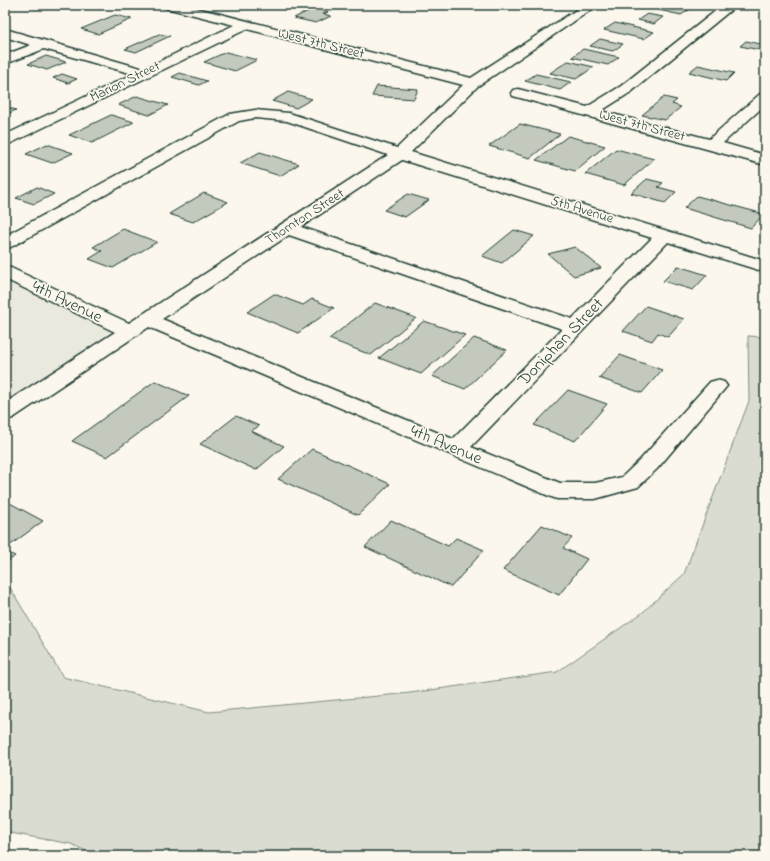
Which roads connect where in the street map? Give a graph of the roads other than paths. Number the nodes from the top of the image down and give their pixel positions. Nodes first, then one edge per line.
1 (170, 5) edge
2 (592, 5) edge
3 (731, 5) edge
4 (245, 25) junction
5 (5, 33) edge
6 (44, 44) junction
7 (5, 60) edge
8 (144, 73) junction
9 (472, 83) junction
10 (518, 93) dead end
11 (765, 97) edge
12 (589, 112) junction
13 (5, 141) edge
14 (712, 145) junction
15 (400, 154) junction
16 (765, 160) edge
17 (287, 228) junction
18 (665, 235) junction
19 (5, 243) edge
20 (765, 267) edge
21 (5, 272) edge
22 (148, 320) junction
23 (576, 327) junction
24 (129, 332) junction
25 (717, 386) dead end
26 (5, 413) edge
27 (456, 449) junction

1 - 4 street, West 7th Street
2 - 9 street, Thornton Street
3 - 12 street
4 - 8 street, Marion Street
4 - 9 street, West 7th Street
5 - 6 street
6 - 7 street
6 - 8 street
8 - 13 street, Marion Street
9 - 15 street, Thornton Street
10 - 12 street, West 7th Street
11 - 14 street
12 - 14 street, West 7th Street
14 - 16 street, West 7th Street
15 - 17 street, Thornton Street
15 - 18 street, 5th Avenue
15 - 19 street, 5th Avenue
17 - 22 street, Thornton Street
17 - 23 street
18 - 20 street, 5th Avenue
18 - 23 street, Doniphan Street
21 - 24 street, 4th Avenue
22 - 24 street, Thornton Street
22 - 27 street, 4th Avenue
23 - 27 street, Doniphan Street
24 - 26 street, Thornton Street
25 - 27 street, 4th Avenue

